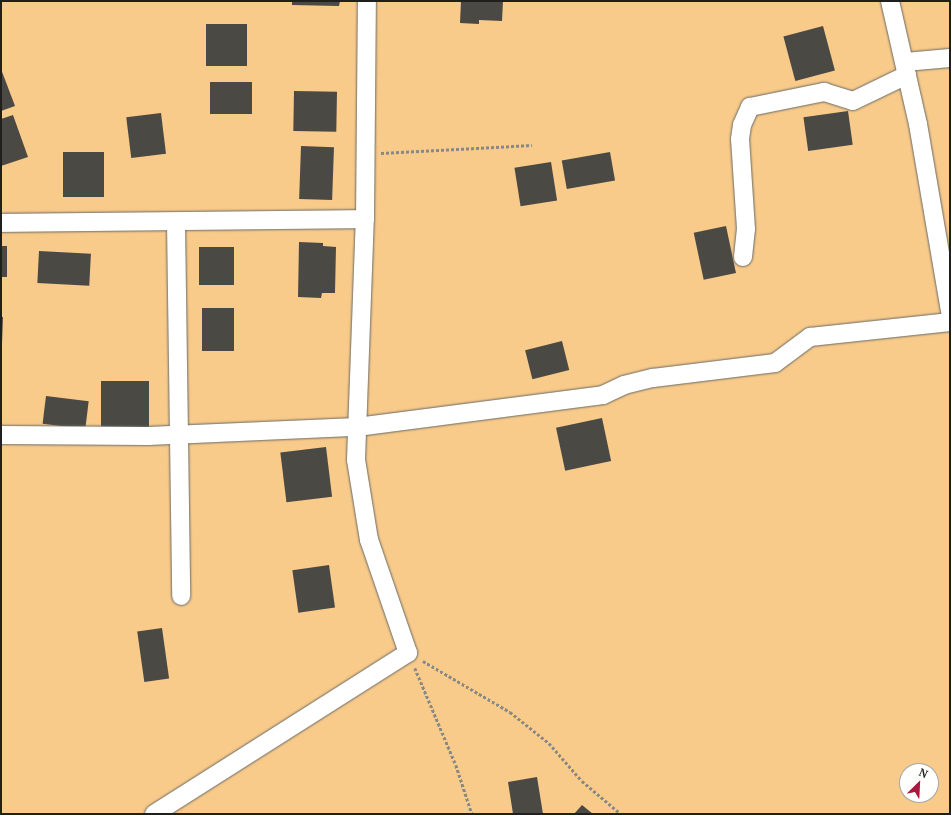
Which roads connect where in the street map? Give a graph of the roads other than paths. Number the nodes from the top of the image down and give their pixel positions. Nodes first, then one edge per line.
1 (367, 1) edge
2 (890, 1) edge
3 (950, 58) edge
4 (906, 69) junction
5 (365, 219) junction
6 (176, 222) junction
7 (1, 223) edge
8 (743, 257) dead end
9 (950, 311) edge
10 (950, 322) edge
11 (357, 427) junction
12 (178, 434) junction
13 (1, 435) edge
14 (181, 596) dead end
15 (154, 814) edge

1 - 5 street
2 - 4 street
3 - 4 street
4 - 8 street
4 - 9 street
5 - 6 street
5 - 11 street
6 - 7 street
6 - 12 street
10 - 11 street
11 - 12 street
11 - 15 street
12 - 13 street
12 - 14 street

